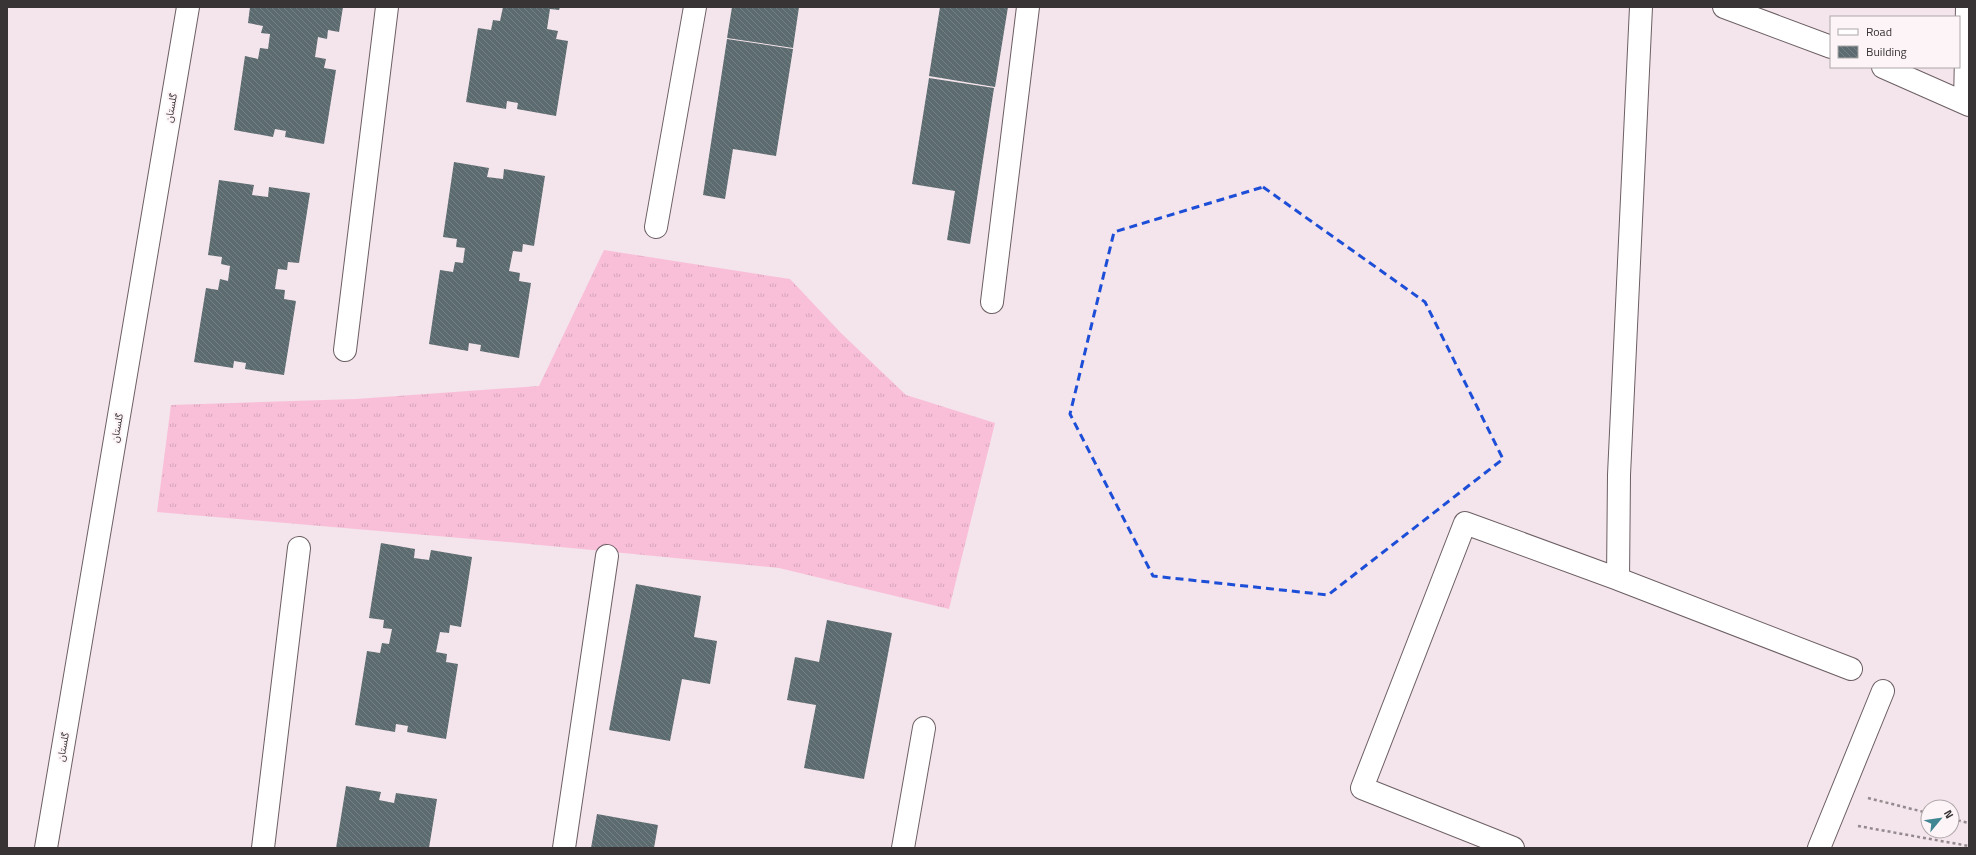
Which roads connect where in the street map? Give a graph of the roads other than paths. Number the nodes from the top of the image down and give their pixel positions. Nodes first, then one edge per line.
1 (188, 7) edge
2 (387, 7) edge
3 (695, 7) edge
4 (1028, 7) edge
5 (1641, 7) edge
6 (1724, 7) edge
7 (1967, 7) edge
8 (1830, 47) edge
9 (1886, 68) edge
10 (1967, 104) edge
11 (656, 227) dead end
12 (992, 302) dead end
13 (345, 350) dead end
14 (299, 548) dead end
15 (607, 556) dead end
16 (1618, 579) junction
17 (1851, 669) dead end
18 (1883, 690) dead end
19 (924, 728) dead end
20 (46, 848) edge
21 (263, 848) edge
22 (564, 848) edge
23 (903, 848) edge
24 (1513, 848) edge
25 (1819, 848) edge

1 - 20 street, گلستان
2 - 13 street
3 - 11 street
4 - 12 street
5 - 16 street
6 - 8 street
7 - 10 street
9 - 10 street
14 - 21 street
15 - 22 street
16 - 17 street
16 - 24 street
18 - 25 street
19 - 23 street

